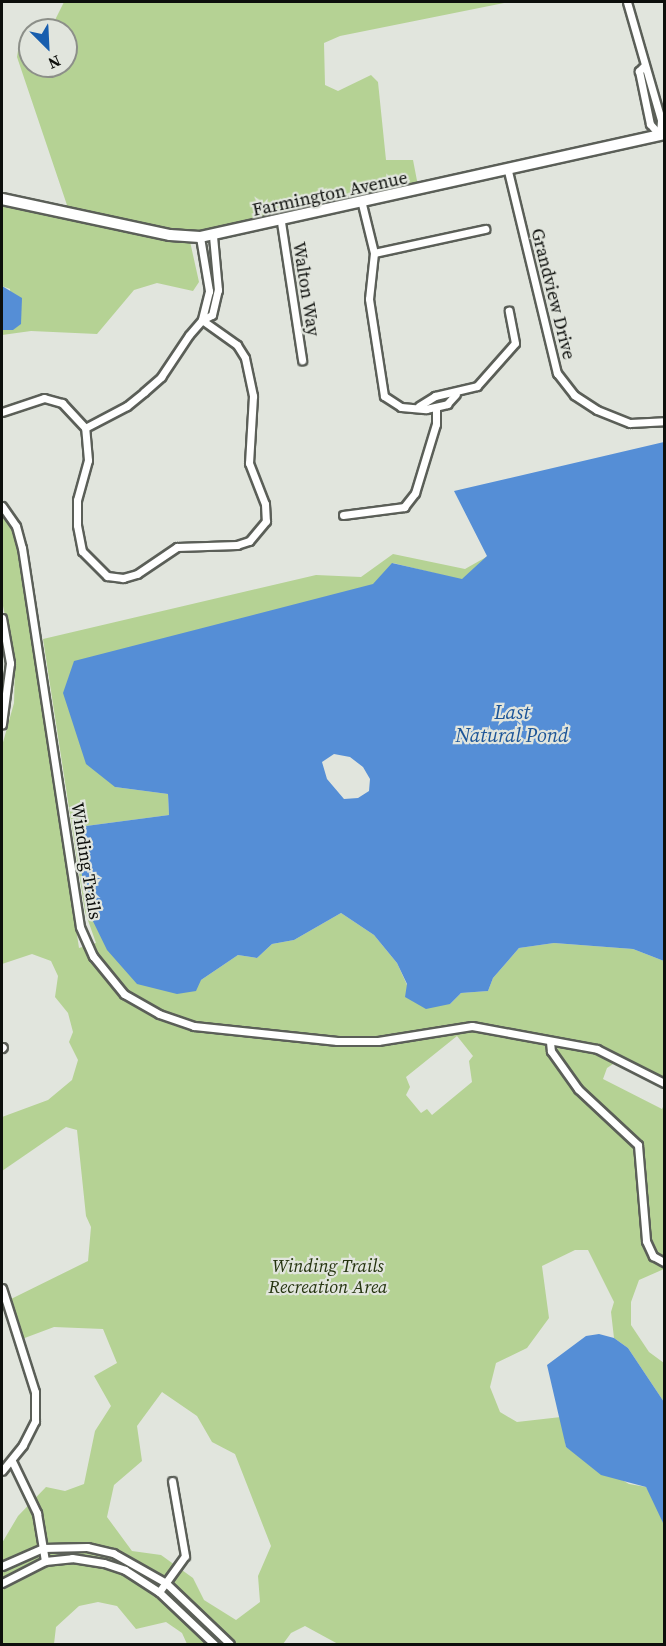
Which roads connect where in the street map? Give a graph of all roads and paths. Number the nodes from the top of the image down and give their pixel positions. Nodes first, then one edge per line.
1 (627, 2) edge
2 (662, 135) edge
3 (508, 171) junction
4 (2, 199) edge
5 (362, 204) junction
6 (281, 222) junction
7 (485, 229) dead end
8 (213, 236) junction
9 (200, 237) junction
10 (374, 253) junction
11 (508, 311) dead end
12 (202, 320) junction
13 (302, 360) dead end
14 (456, 394) junction
15 (419, 406) junction
16 (436, 407) junction
17 (2, 412) edge
18 (664, 421) edge
19 (85, 428) junction
20 (2, 506) edge
21 (343, 515) dead end
22 (2, 618) edge
23 (2, 724) edge
24 (550, 1042) junction
25 (664, 1083) edge
26 (664, 1262) edge
27 (2, 1288) edge
28 (12, 1461) junction
29 (2, 1472) edge
30 (172, 1481) dead end
31 (43, 1548) junction
32 (45, 1561) junction
33 (2, 1566) edge
34 (2, 1583) edge
35 (165, 1584) junction
36 (159, 1592) junction
37 (214, 1644) edge
38 (230, 1644) edge

1 - 2 street
2 - 3 main road, Farmington Avenue
3 - 5 main road, Farmington Avenue
3 - 18 street, Grandview Drive
4 - 9 main road, Farmington Avenue
5 - 6 main road, Farmington Avenue
5 - 10 street
6 - 8 main road, Farmington Avenue
6 - 13 street, Walton Way
7 - 10 street
8 - 9 main road, Farmington Avenue
8 - 12 street
9 - 12 street
10 - 15 street
11 - 14 street
12 - 19 street
12 - 19 street
14 - 15 street
14 - 16 street
15 - 16 street
16 - 21 street
17 - 19 street
20 - 24 street, Winding Trails
22 - 23 street
24 - 25 street, Winding Trails
24 - 26 street
27 - 28 street
28 - 29 street
28 - 31 street
30 - 35 street
31 - 32 street
31 - 33 street
31 - 35 street
32 - 34 street
32 - 36 street
35 - 36 street
35 - 38 street
36 - 37 street

